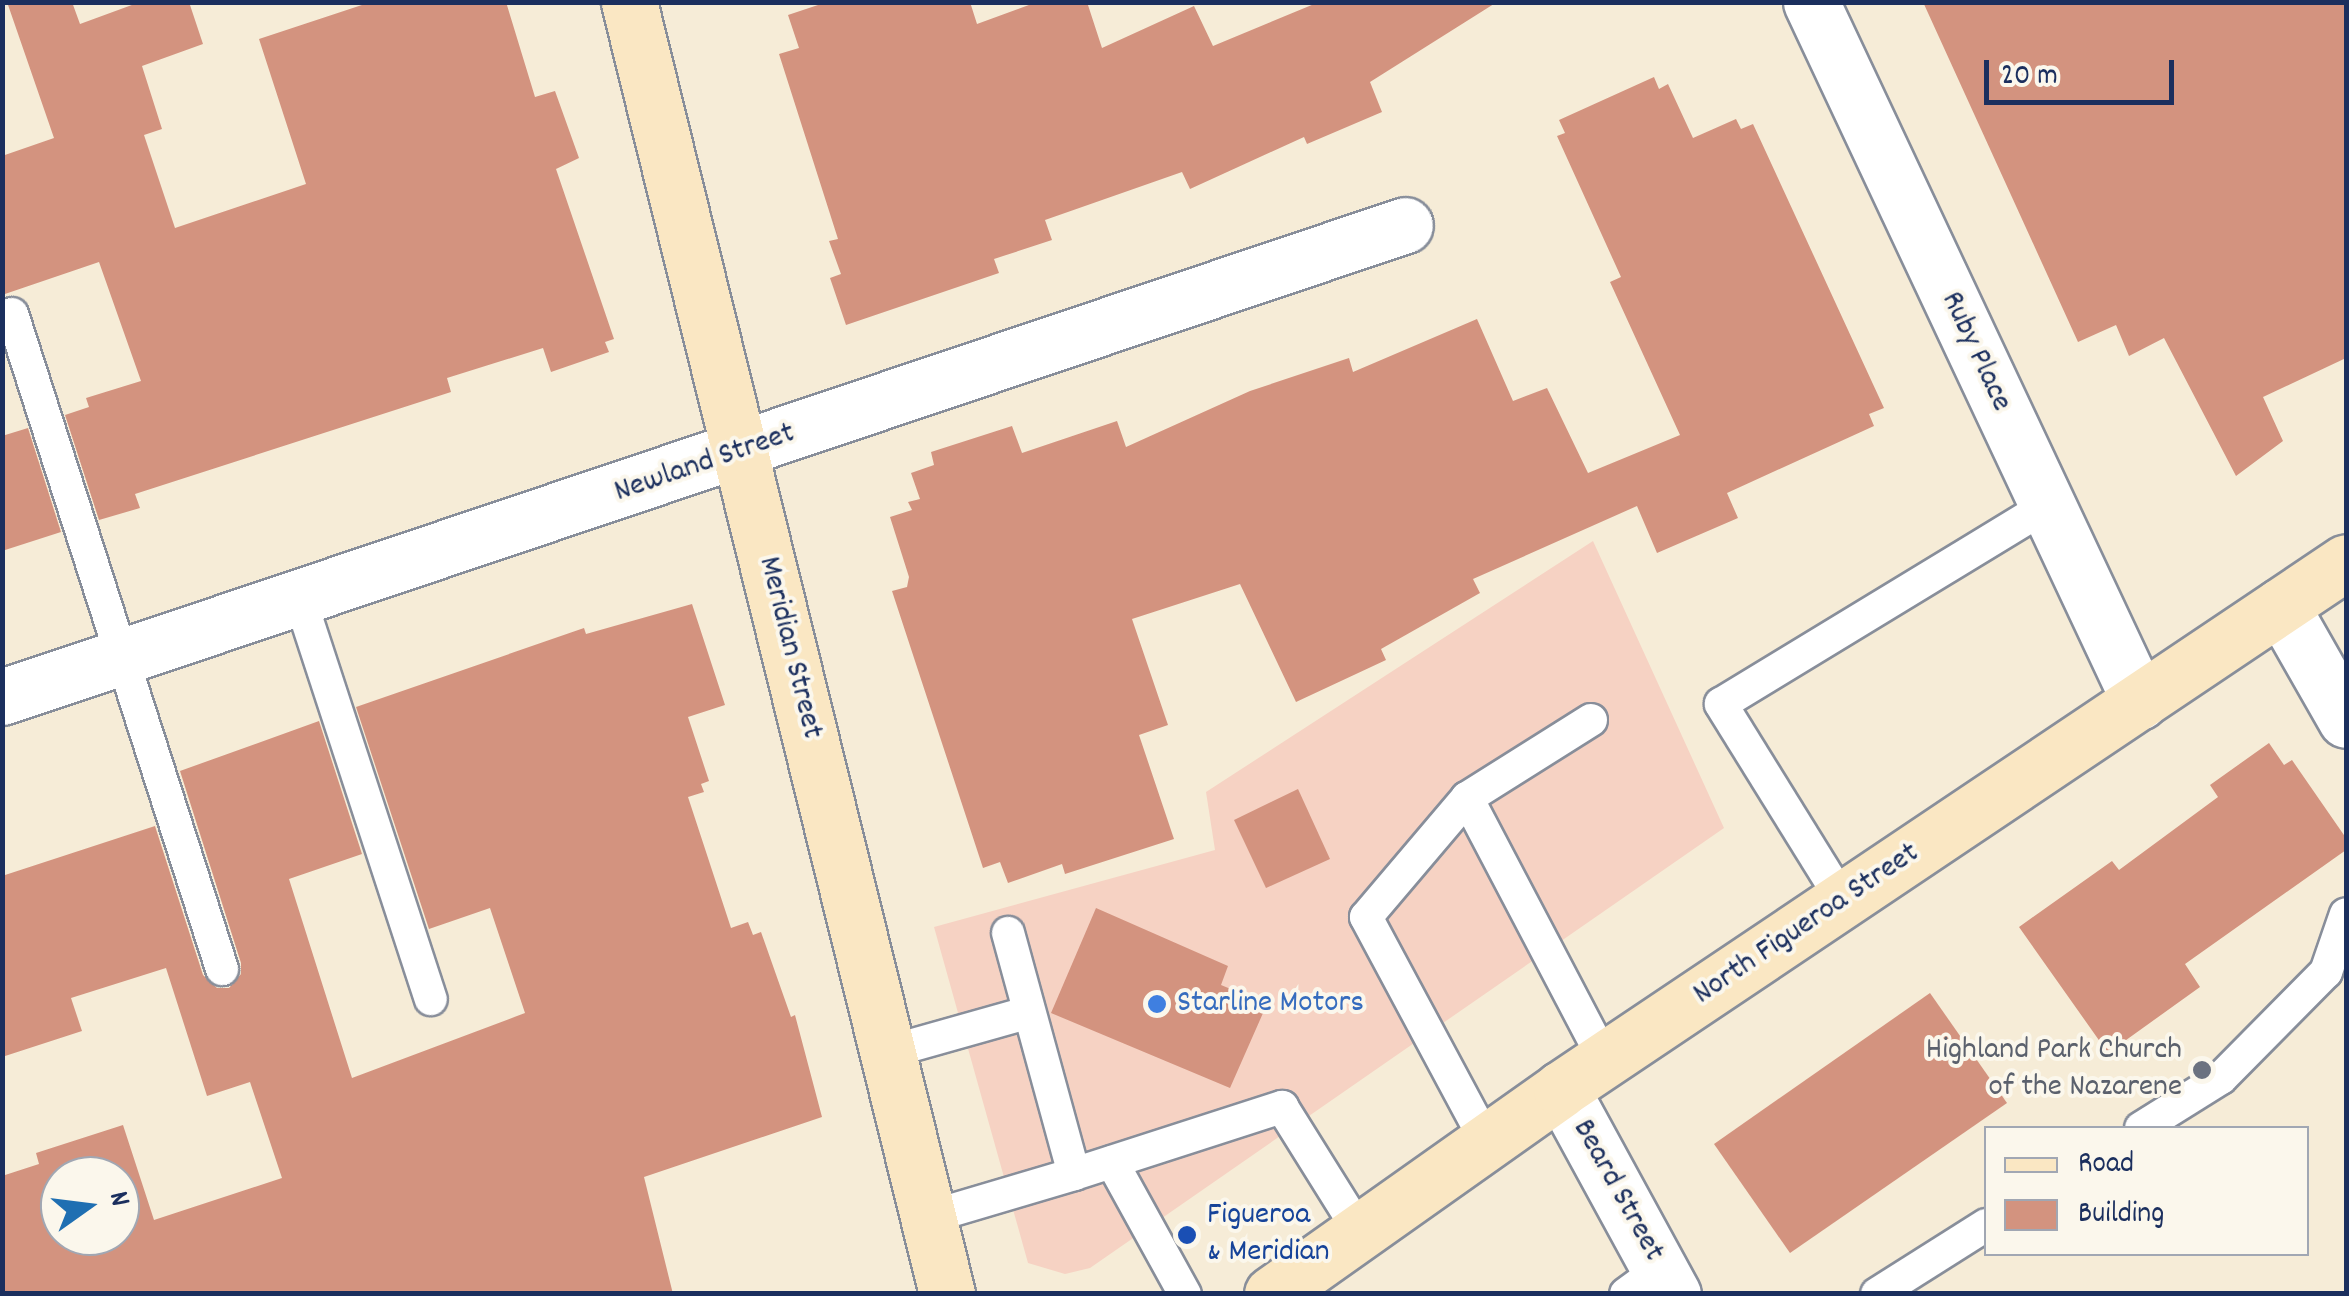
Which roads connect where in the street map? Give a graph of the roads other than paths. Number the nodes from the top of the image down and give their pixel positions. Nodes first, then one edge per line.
1 (629, 2) edge
2 (1811, 2) edge
3 (1405, 226) dead end
4 (12, 314) dead end
5 (741, 453) junction
6 (2048, 506) junction
7 (2346, 562) edge
8 (300, 599) junction
9 (2281, 606) junction
10 (119, 658) junction
11 (5, 689) edge
12 (2140, 702) junction
13 (1591, 720) dead end
14 (2346, 720) edge
15 (1467, 798) junction
16 (1843, 902) junction
17 (2346, 914) edge
18 (1008, 934) dead end
19 (222, 970) dead end
20 (431, 999) dead end
21 (1027, 1013) junction
22 (888, 1052) junction
23 (1583, 1075) junction
24 (2144, 1126) edge
25 (1487, 1143) junction
26 (1112, 1162) junction
27 (1074, 1174) junction
28 (929, 1217) junction
29 (1984, 1226) edge
30 (1360, 1232) junction
31 (1653, 1285) edge
32 (1294, 1287) edge
33 (947, 1294) edge
34 (1185, 1294) edge
35 (1877, 1294) edge

1 - 5 street, Meridian Street
2 - 6 street, Ruby Place
3 - 5 street, Newland Street
4 - 10 lane
5 - 8 street, Newland Street
5 - 22 street, Meridian Street
6 - 12 street, Ruby Place
6 - 16 lane
7 - 9 street, North Figueroa Street
8 - 10 street, Newland Street
8 - 20 lane
9 - 12 street, North Figueroa Street
9 - 14 street
10 - 11 street, Newland Street
10 - 19 lane
12 - 16 street, North Figueroa Street
13 - 15 lane
15 - 23 lane
15 - 25 lane
16 - 23 street, North Figueroa Street
17 - 24 lane
18 - 21 lane
21 - 22 lane
21 - 27 lane
22 - 28 street, Meridian Street
23 - 25 street, North Figueroa Street
23 - 31 street, Beard Street
25 - 30 street, North Figueroa Street
26 - 27 lane
26 - 30 lane
26 - 34 lane
27 - 28 lane
28 - 33 street, Meridian Street
29 - 35 lane
30 - 32 street, North Figueroa Street

